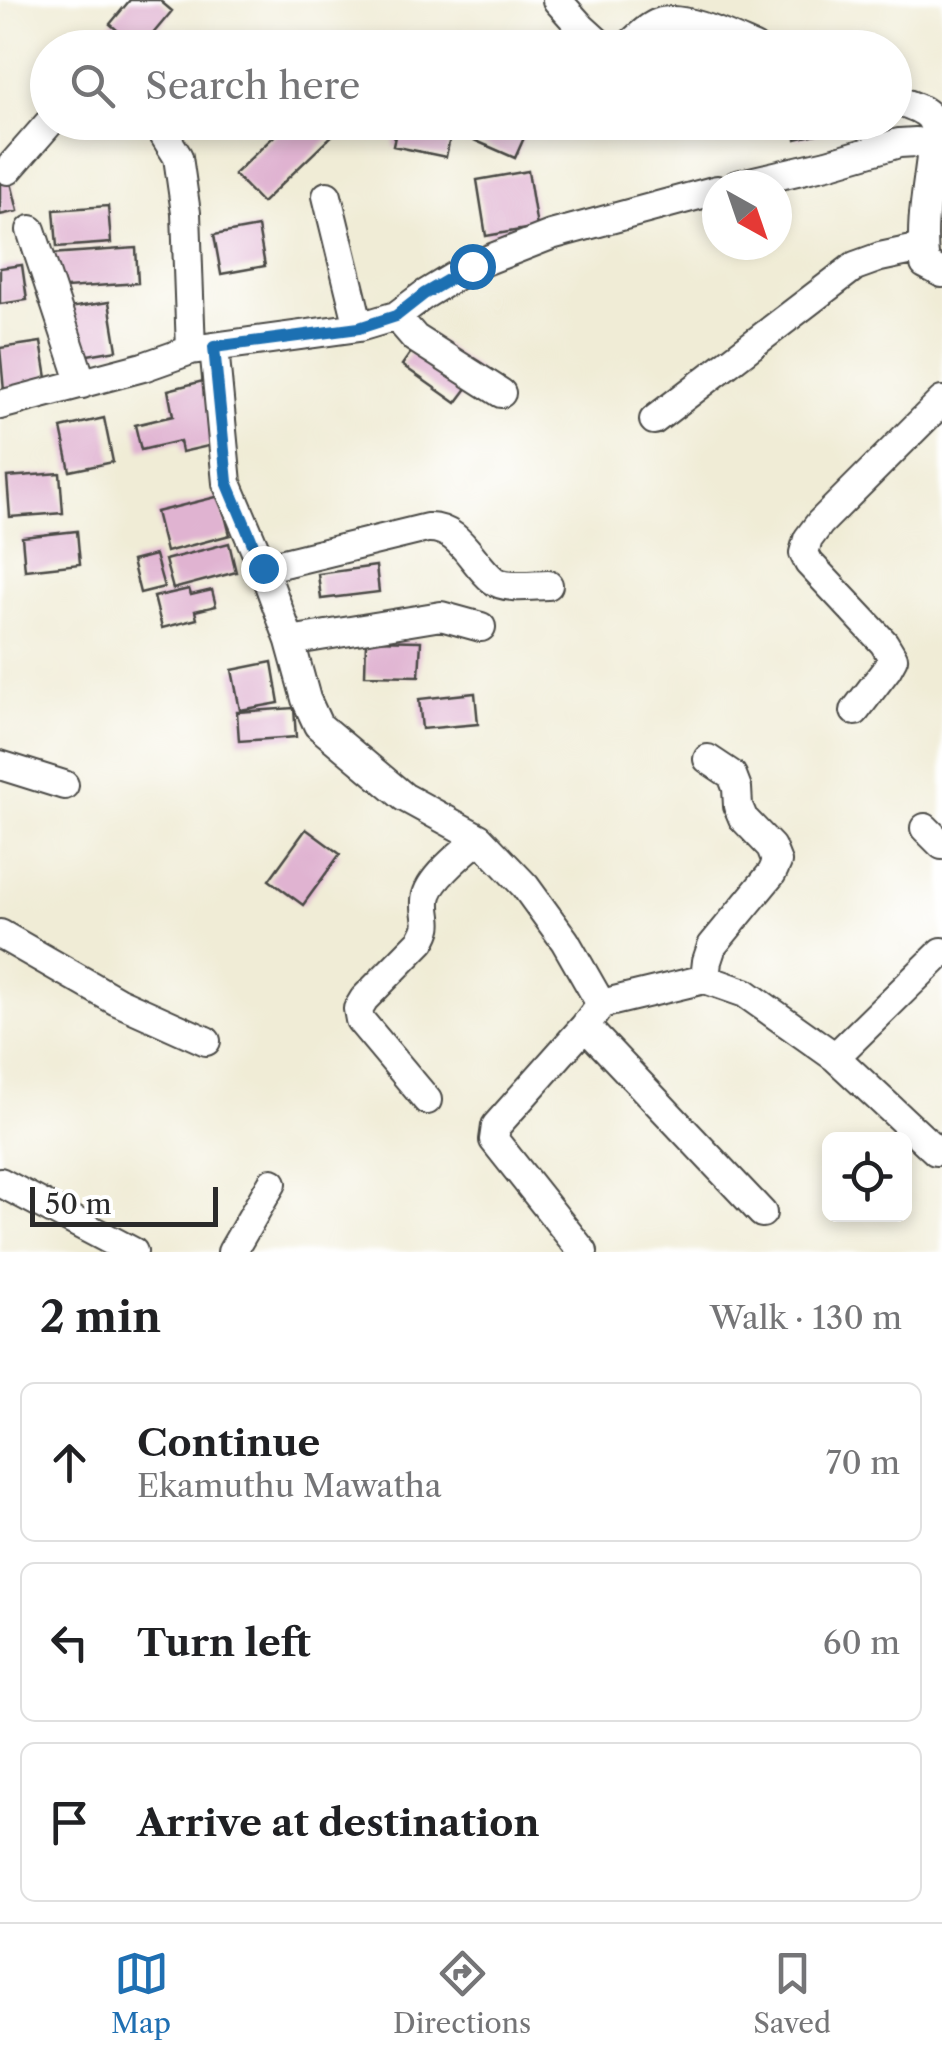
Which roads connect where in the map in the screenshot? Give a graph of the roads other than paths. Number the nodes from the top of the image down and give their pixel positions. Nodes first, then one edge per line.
1 (558, 0) edge
2 (584, 30) edge
3 (647, 30) edge
4 (709, 30) edge
5 (912, 107) edge
6 (34, 140) edge
7 (167, 140) edge
8 (932, 148) junction
9 (8, 170) dead end
10 (792, 172) edge
11 (702, 194) edge
12 (326, 196) dead end
13 (32, 230) dead end
14 (922, 248) junction
15 (942, 273) edge
16 (396, 316) junction
17 (359, 328) junction
18 (203, 348) junction
19 (82, 384) junction
20 (502, 393) dead end
21 (942, 401) edge
22 (0, 405) edge
23 (654, 420) dead end
24 (263, 568) junction
25 (548, 585) dead end
26 (481, 627) dead end
27 (290, 641) junction
28 (855, 711) dead end
29 (708, 758) dead end
30 (0, 764) edge
31 (64, 784) dead end
32 (479, 838) junction
33 (0, 934) edge
34 (942, 952) edge
35 (705, 979) junction
36 (593, 1015) junction
37 (206, 1041) dead end
38 (834, 1057) junction
39 (427, 1100) dead end
40 (936, 1151) dead end
41 (0, 1182) edge
42 (272, 1182) dead end
43 (762, 1213) dead end
44 (132, 1252) edge
45 (232, 1252) edge
46 (583, 1252) edge

1 - 2 street
3 - 4 street
5 - 8 street
6 - 9 street
7 - 18 street
8 - 10 street
8 - 14 street
11 - 16 street
12 - 17 street
13 - 19 street
14 - 15 street
14 - 23 street
16 - 17 street
16 - 20 street
17 - 18 street
18 - 19 street
18 - 24 street
19 - 22 street
21 - 28 street
24 - 25 street
24 - 27 street
26 - 27 street
27 - 32 street
29 - 35 street
30 - 31 street
32 - 36 street
32 - 39 street
33 - 37 street
34 - 38 street
35 - 36 street
35 - 38 street
36 - 43 street
36 - 46 street
38 - 40 street
41 - 44 street
42 - 45 street

